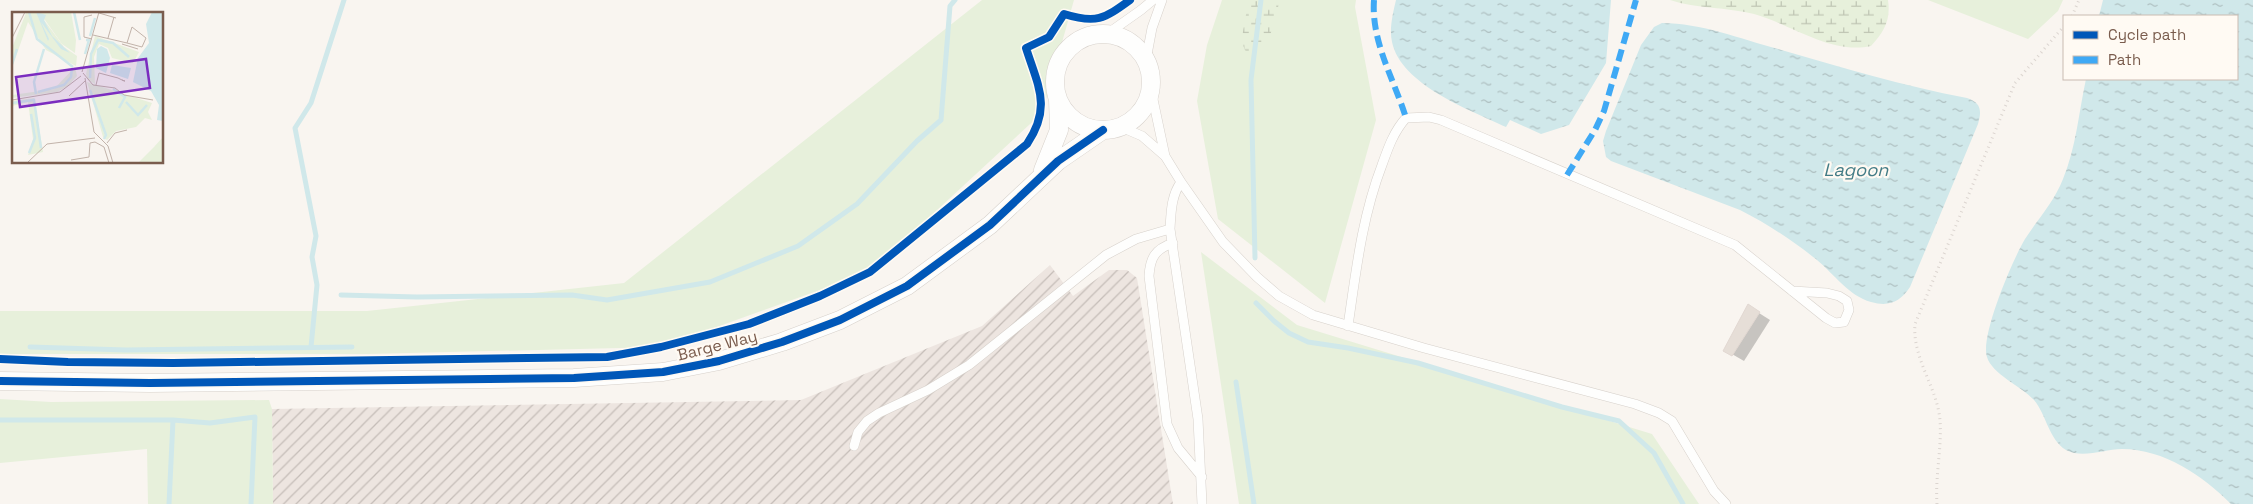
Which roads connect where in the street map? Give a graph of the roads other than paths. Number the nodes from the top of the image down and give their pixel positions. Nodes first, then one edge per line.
1 (1153, 0) edge
2 (1162, 0) edge
3 (1107, 34) junction
4 (1146, 60) junction
5 (1151, 90) junction
6 (1057, 96) junction
7 (1121, 127) junction
8 (1103, 130) junction
9 (1166, 156) junction
10 (1038, 179) junction
11 (1181, 182) junction
12 (1170, 229) junction
13 (1172, 243) junction
14 (1792, 291) junction
15 (1348, 326) junction
16 (0, 381) edge
17 (854, 446) dead end
18 (1202, 477) junction
19 (1202, 504) edge
20 (1726, 504) edge

1 - 3 lane
2 - 4 lane
3 - 4 street
3 - 6 street
4 - 5 street
5 - 7 street
5 - 9 lane
6 - 8 street
6 - 10 street, Barge Way
7 - 8 street
7 - 9 lane
8 - 10 street, Barge Way
9 - 11 lane
10 - 16 street, Barge Way
11 - 12 lane
11 - 15 lane
12 - 13 lane
12 - 17 lane
13 - 18 lane
13 - 18 lane
14 - 14 lane
14 - 15 lane
15 - 20 lane
18 - 19 lane

